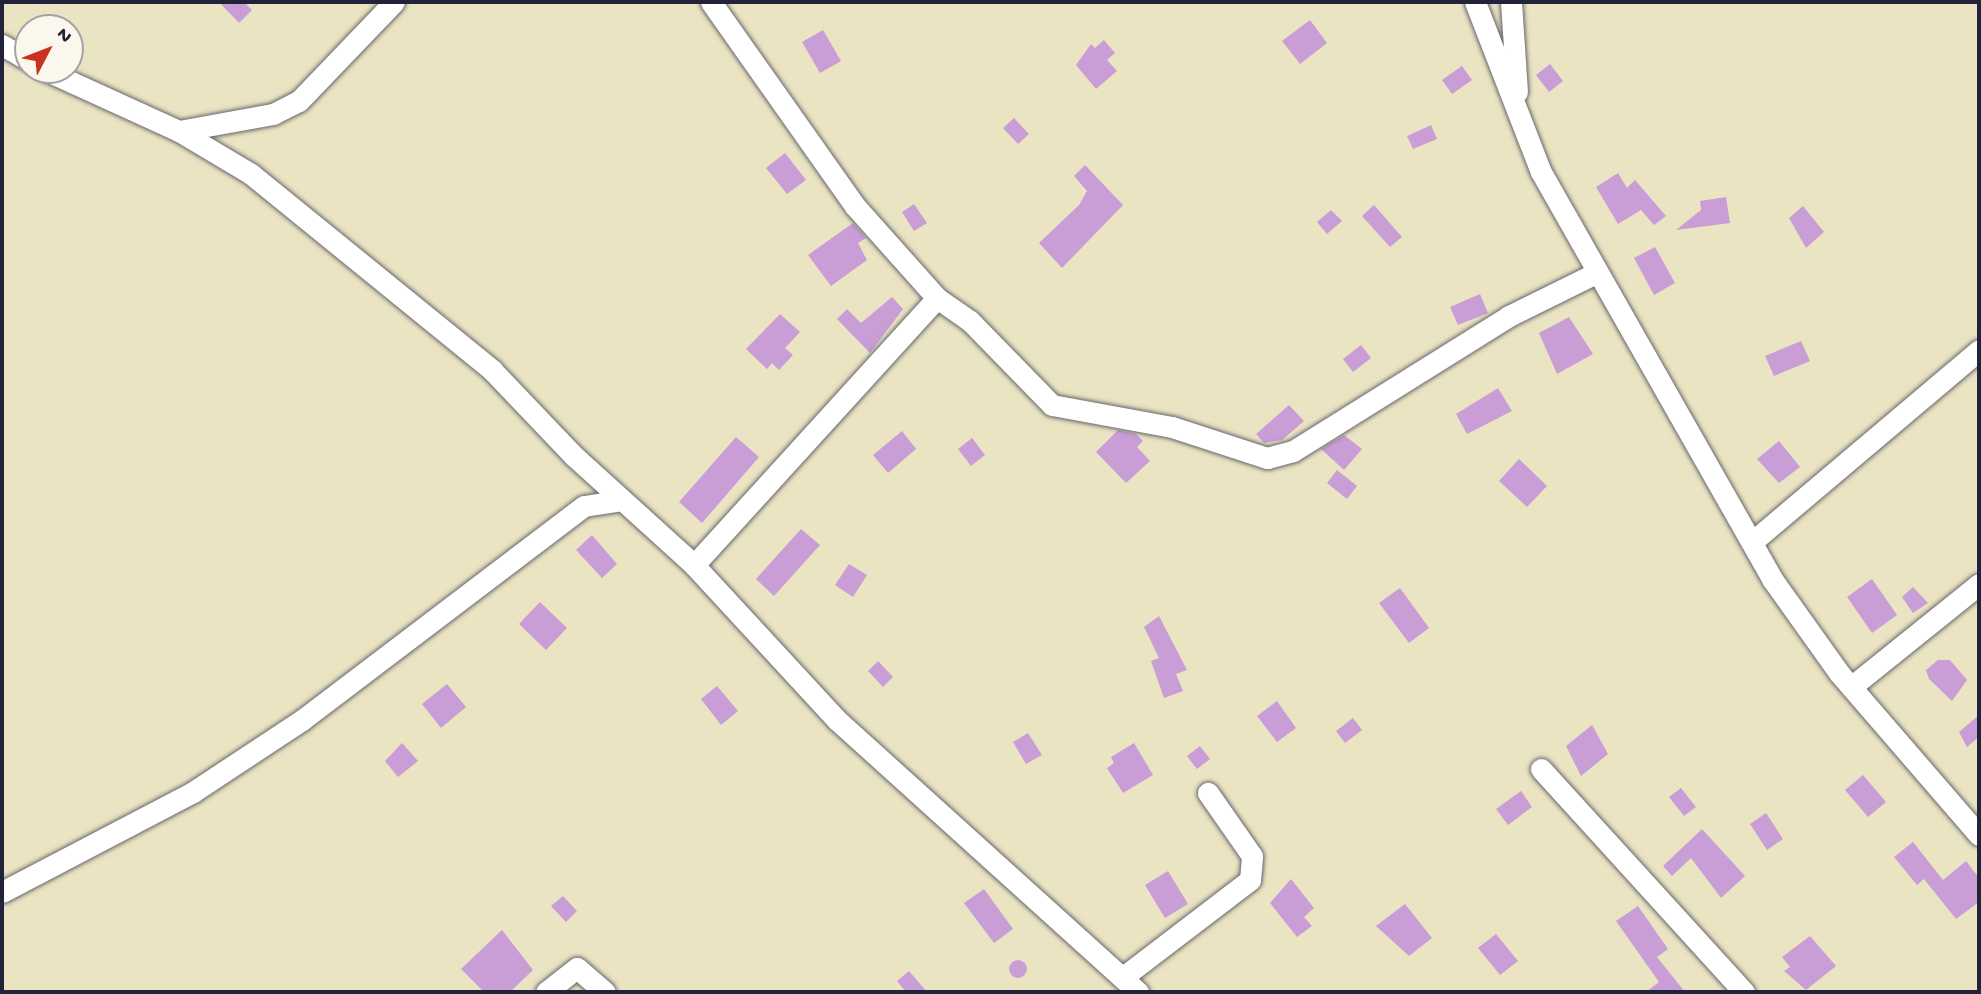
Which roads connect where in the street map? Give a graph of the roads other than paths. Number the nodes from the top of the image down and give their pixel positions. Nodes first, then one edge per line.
1 (394, 2) edge
2 (711, 2) edge
3 (1475, 2) edge
4 (1511, 2) edge
5 (76, 84) edge
6 (1516, 119) junction
7 (179, 131) junction
8 (1596, 273) junction
9 (937, 298) junction
10 (1979, 350) edge
11 (622, 500) junction
12 (1752, 542) junction
13 (694, 565) junction
14 (1979, 584) edge
15 (1851, 687) junction
16 (1541, 769) dead end
17 (1208, 793) dead end
18 (1979, 835) edge
19 (2, 892) edge
20 (1122, 977) junction
21 (546, 992) edge
22 (606, 992) edge
23 (1138, 992) edge
24 (1744, 992) edge

1 - 7 street
2 - 9 street
3 - 6 street
4 - 6 street
5 - 7 street
6 - 8 street
7 - 11 street
8 - 9 street
8 - 12 street
9 - 13 street
10 - 12 street
11 - 13 street
11 - 19 street
12 - 15 street
13 - 20 street
14 - 15 street
15 - 18 street
16 - 24 street
17 - 20 street
20 - 23 street
21 - 22 street

